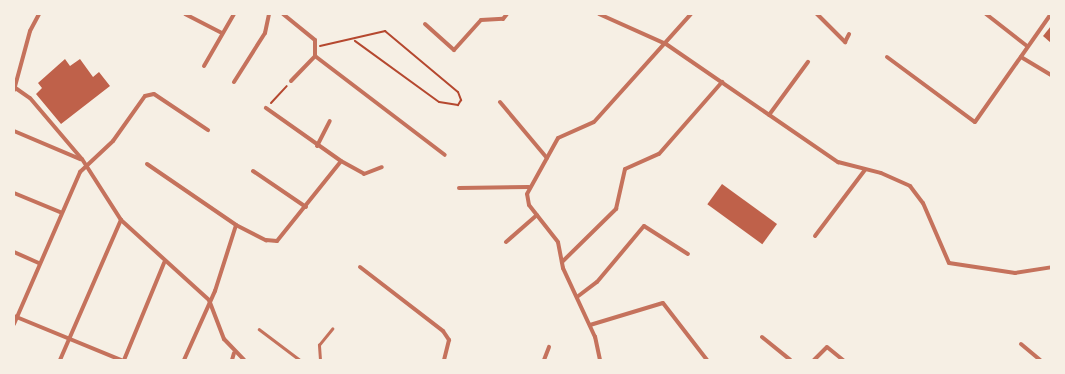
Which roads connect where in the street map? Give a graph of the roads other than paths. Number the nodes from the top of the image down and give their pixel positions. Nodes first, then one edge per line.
1 (39, 14) edge
2 (185, 14) edge
3 (234, 14) edge
4 (269, 14) edge
5 (283, 14) edge
6 (506, 14) edge
7 (599, 14) edge
8 (691, 14) edge
9 (817, 14) edge
10 (986, 14) edge
11 (1051, 14) edge
12 (425, 24) dead end
13 (222, 33) junction
14 (849, 34) dead end
15 (666, 44) junction
16 (1027, 46) junction
17 (315, 56) junction
18 (1021, 56) junction
19 (887, 57) dead end
20 (808, 62) dead end
21 (204, 66) dead end
22 (1051, 75) edge
23 (291, 81) road end
24 (234, 82) dead end
25 (722, 82) junction
26 (14, 88) edge
27 (500, 102) dead end
28 (266, 108) road end
29 (769, 115) junction
30 (330, 121) dead end
31 (208, 130) dead end
32 (14, 131) edge
33 (317, 146) junction
34 (445, 155) dead end
35 (547, 158) junction
36 (82, 159) junction
37 (342, 162) junction
38 (147, 164) dead end
39 (86, 165) junction
40 (382, 167) dead end
41 (865, 170) junction
42 (253, 171) dead end
43 (530, 187) junction
44 (459, 188) dead end
45 (14, 193) edge
46 (306, 207) junction
47 (60, 212) junction
48 (537, 215) junction
49 (121, 220) junction
50 (236, 225) junction
51 (815, 236) dead end
52 (506, 242) dead end
53 (14, 252) edge
54 (688, 254) dead end
55 (562, 262) junction
56 (39, 263) junction
57 (164, 263) junction
58 (360, 267) dead end
59 (1051, 267) edge
60 (577, 297) junction
61 (209, 300) junction
62 (16, 317) edge
63 (14, 324) edge
64 (590, 325) junction
65 (259, 329) dead end
66 (332, 330) dead end
67 (762, 337) dead end
68 (69, 339) junction
69 (1021, 344) dead end
70 (549, 347) dead end
71 (234, 353) junction
72 (60, 360) edge
73 (122, 360) edge
74 (184, 360) edge
75 (232, 360) edge
76 (244, 360) edge
77 (300, 360) edge
78 (320, 360) edge
79 (444, 360) edge
80 (544, 360) edge
81 (600, 360) edge
82 (707, 360) edge
83 (790, 360) edge
84 (814, 360) edge
85 (843, 360) edge
86 (1040, 360) edge

1 - 26 street
2 - 13 street
3 - 13 street
4 - 24 street
5 - 17 street
6 - 12 street
7 - 15 street
8 - 15 street
9 - 14 street
10 - 16 street
11 - 16 street
13 - 21 street
15 - 25 street
15 - 35 street
16 - 18 street
17 - 23 street
17 - 34 street
18 - 19 street
18 - 22 street
20 - 29 street
25 - 29 street
25 - 55 street
26 - 36 street
27 - 35 street
28 - 33 street
29 - 41 street
30 - 33 street
31 - 39 street
32 - 36 street
33 - 37 street
35 - 43 street
36 - 39 street
37 - 40 street
37 - 46 street
38 - 50 street
39 - 47 street
39 - 49 street
41 - 51 street
41 - 59 street
42 - 46 street
43 - 44 street
43 - 48 street
45 - 47 street
46 - 50 street
47 - 56 street
48 - 52 street
48 - 55 street
49 - 57 street
49 - 68 street
50 - 61 street
53 - 56 street
54 - 60 street
55 - 60 street
56 - 62 street
57 - 61 street
57 - 73 street
58 - 79 street
60 - 64 street
61 - 71 street
61 - 74 street
62 - 63 street
62 - 68 street
64 - 81 street
64 - 82 street
65 - 77 lane
66 - 78 lane
67 - 83 street
68 - 72 street
68 - 73 street
69 - 86 street
70 - 80 street
71 - 75 street
71 - 76 street
84 - 85 street

